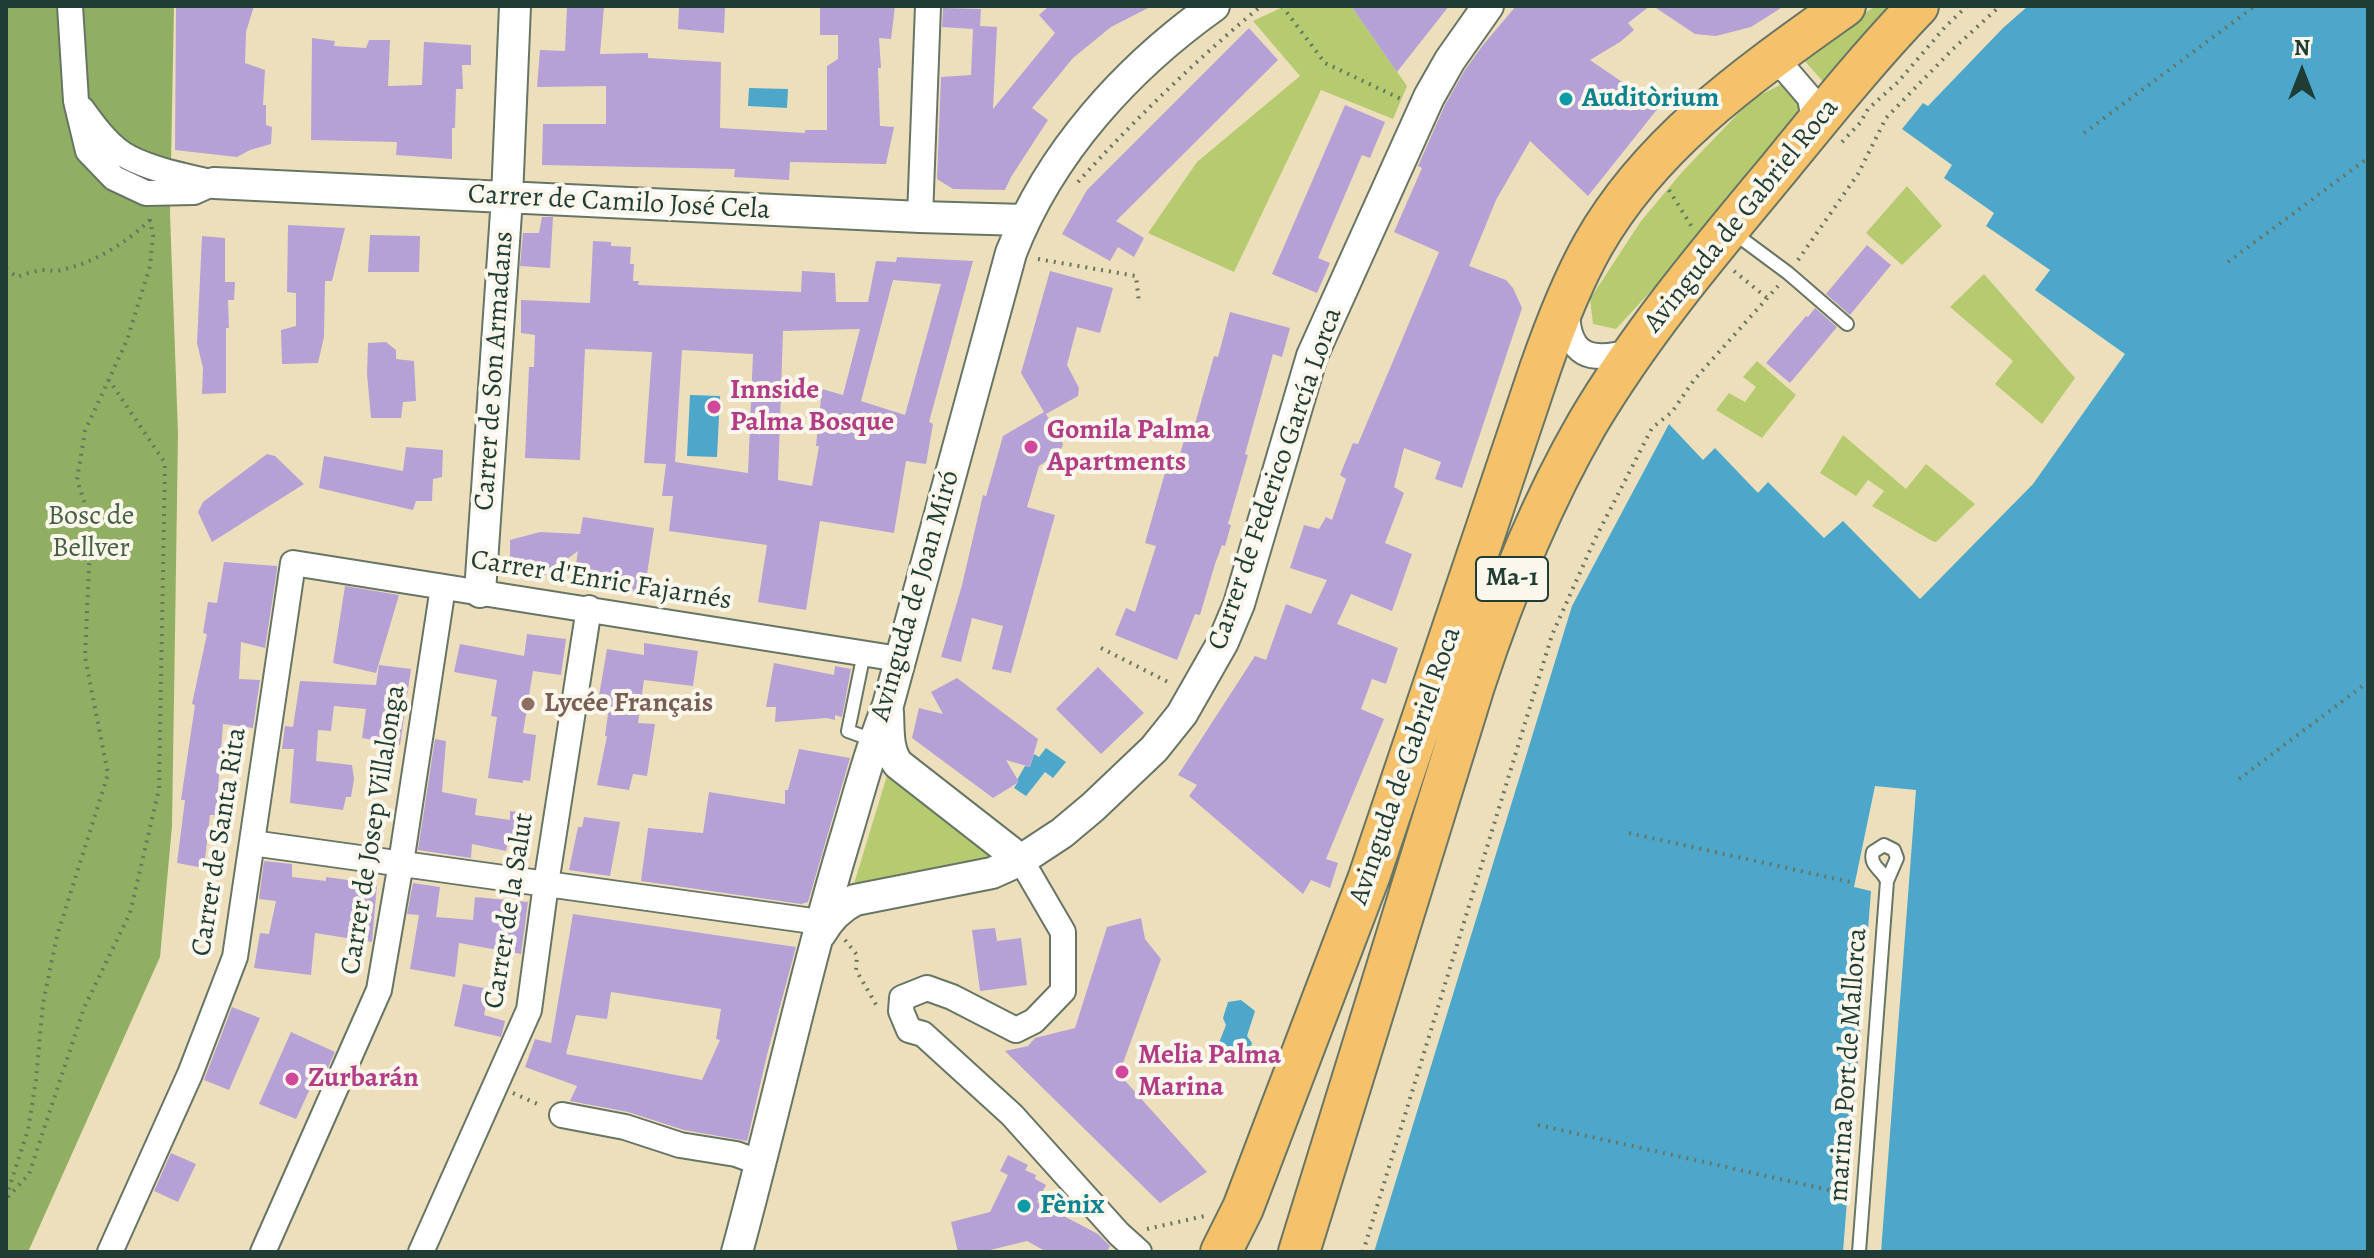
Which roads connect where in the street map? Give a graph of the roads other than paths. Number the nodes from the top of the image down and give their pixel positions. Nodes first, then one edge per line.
1 (70, 6) edge
2 (515, 6) edge
3 (928, 6) edge
4 (1214, 6) edge
5 (1488, 6) edge
6 (1845, 6) edge
7 (1918, 6) edge
8 (1763, 64) junction
9 (1828, 134) junction
10 (214, 183) joint
11 (507, 198) junction
12 (920, 217) junction
13 (1024, 220) junction
14 (1728, 229) junction
15 (1567, 298) junction
16 (1847, 324) dead end
17 (1633, 351) junction
18 (293, 563) joint
19 (443, 587) junction
20 (480, 592) junction
21 (589, 608) junction
22 (864, 653) junction
23 (899, 659) junction
24 (888, 705) junction
25 (873, 740) junction
26 (252, 843) junction
27 (1021, 860) junction
28 (401, 863) junction
29 (1887, 881) dead end
30 (546, 884) junction
31 (818, 931) junction
32 (562, 1115) road end
33 (761, 1163) junction
34 (110, 1252) edge
35 (263, 1252) edge
36 (421, 1252) edge
37 (737, 1252) edge
38 (1139, 1252) edge
39 (1221, 1252) edge
40 (1299, 1252) edge
41 (1859, 1252) edge

1 - 10 street
2 - 11 street, Carrer de Son Armadans
3 - 12 street
4 - 13 street, Avinguda de Joan Miró
5 - 27 street, Carrer de Federico García Lorca
6 - 8 highway, Avinguda de Gabriel Roca / Ma-1
7 - 9 highway, Avinguda de Gabriel Roca / Ma-1
8 - 9 street
8 - 15 highway, Avinguda de Gabriel Roca / Ma-1
9 - 14 highway, Avinguda de Gabriel Roca / Ma-1
10 - 11 street, Carrer de Camilo José Cela
11 - 12 street, Carrer de Camilo José Cela
11 - 20 street, Carrer de Son Armadans
12 - 13 street, Carrer de Camilo José Cela
13 - 23 street, Avinguda de Joan Miró
14 - 16 lane
14 - 17 highway, Avinguda de Gabriel Roca / Ma-1
15 - 17 street
15 - 39 highway, Avinguda de Gabriel Roca / Ma-1
17 - 40 highway, Avinguda de Gabriel Roca / Ma-1
18 - 19 street, Carrer d'Enric Fajarnés
18 - 26 street, Carrer de Santa Rita
19 - 20 street, Carrer d'Enric Fajarnés
19 - 28 street, Carrer de Josep Villalonga
20 - 21 street, Carrer d'Enric Fajarnés
21 - 22 street, Carrer d'Enric Fajarnés
21 - 30 street, Carrer de la Salut
22 - 23 street, Carrer d'Enric Fajarnés
22 - 25 lane
23 - 24 street, Avinguda de Joan Miró
24 - 25 street, Avinguda de Joan Miró
24 - 27 street
25 - 31 street, Avinguda de Joan Miró
26 - 28 street
26 - 34 street, Carrer de Santa Rita
27 - 31 street, Carrer de Federico García Lorca
27 - 38 street
28 - 30 street
28 - 35 street, Carrer de Josep Villalonga
29 - 41 lane, marina Port de Mallorca
30 - 31 street
30 - 36 street, Carrer de la Salut
31 - 33 street, Avinguda de Joan Miró
32 - 33 street
33 - 37 street, Avinguda de Joan Miró

